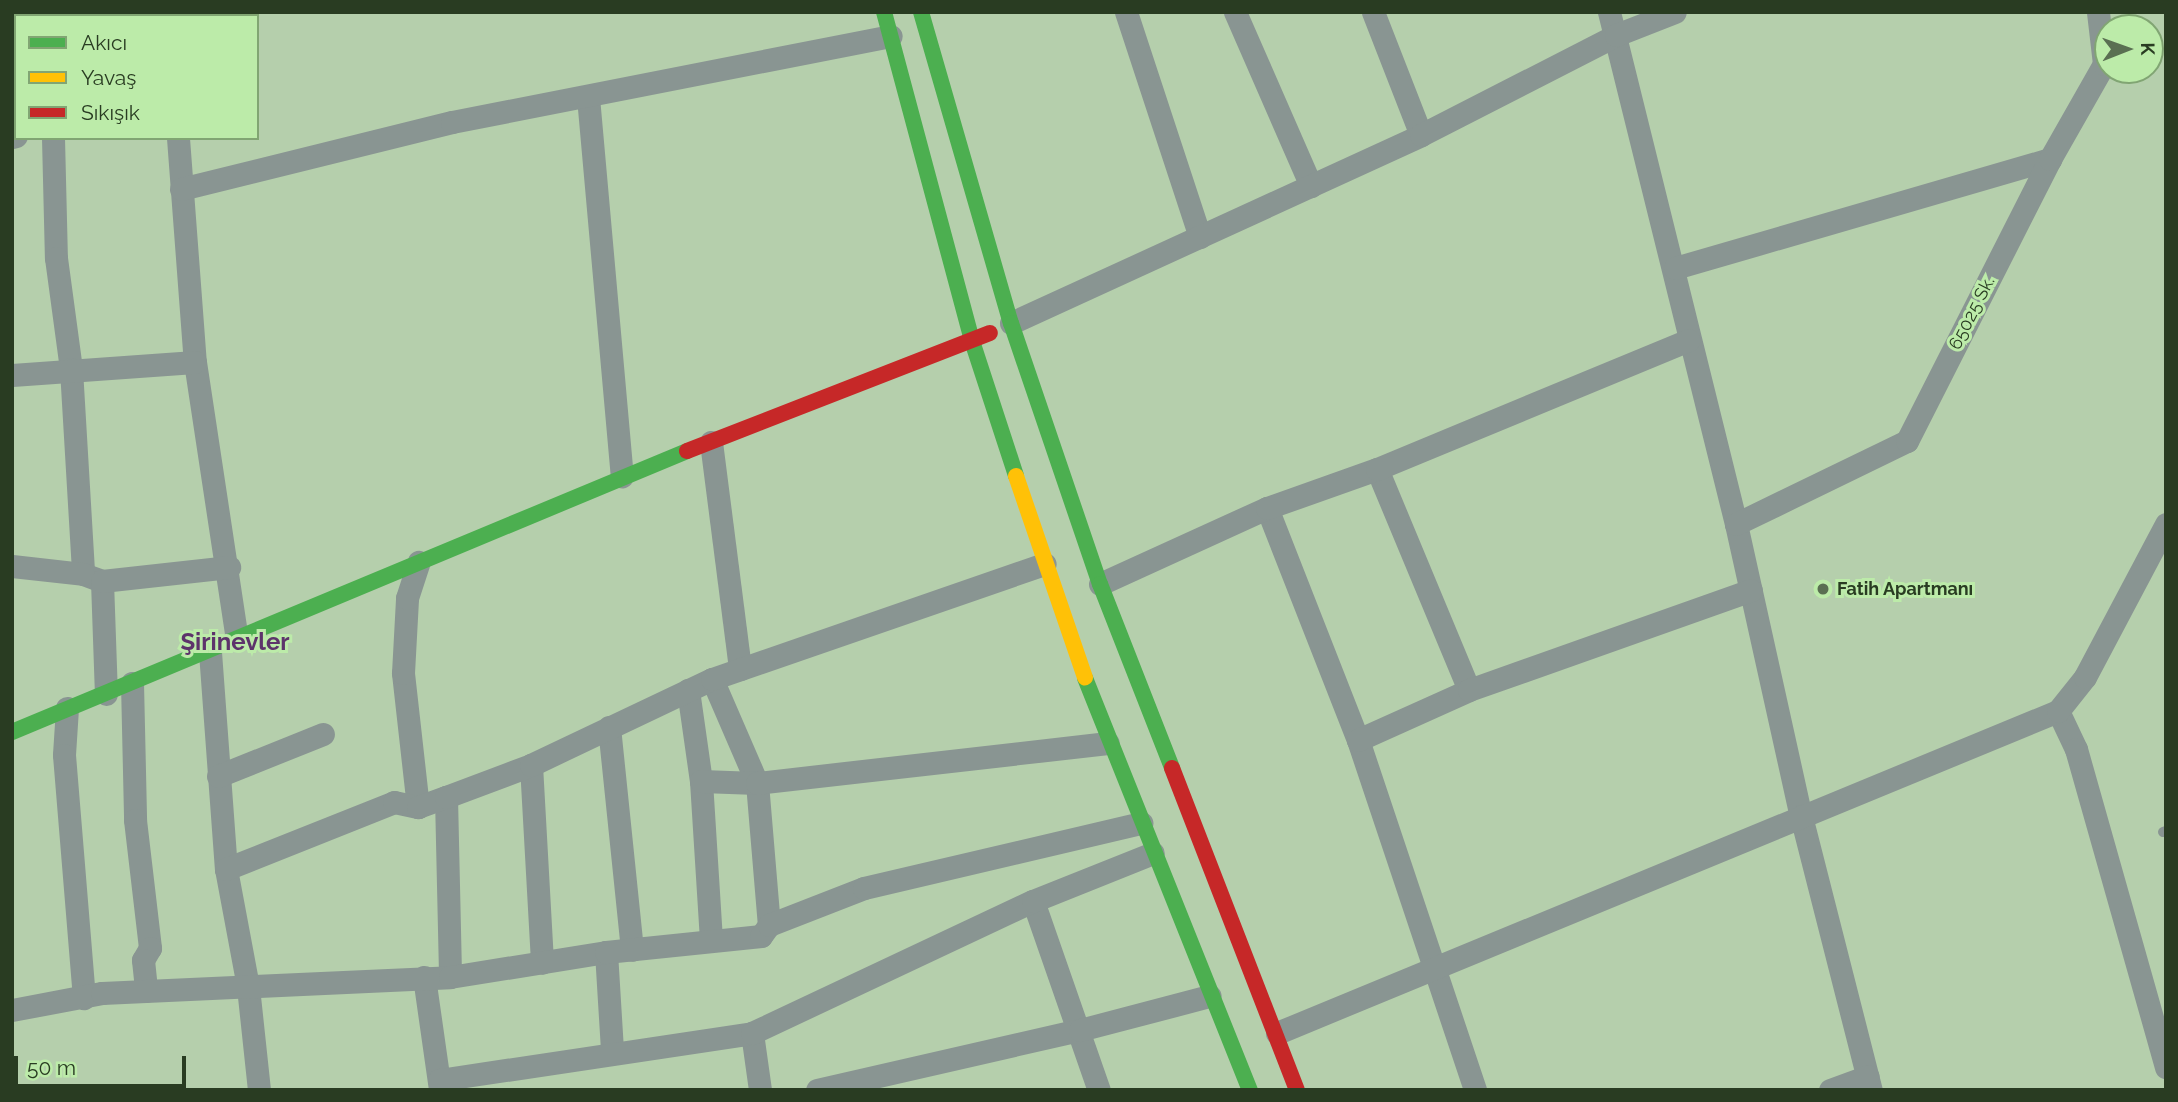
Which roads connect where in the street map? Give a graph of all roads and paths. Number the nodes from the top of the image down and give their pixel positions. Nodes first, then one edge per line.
1 (884, 12) edge
2 (921, 12) edge
3 (1126, 12) edge
4 (1235, 12) edge
5 (1373, 12) edge
6 (1609, 12) edge
7 (1675, 12) edge
8 (2098, 12) edge
9 (1616, 35) junction
10 (891, 36) junction
11 (588, 97) junction
12 (1421, 135) junction
13 (53, 140) edge
14 (178, 140) edge
15 (2050, 159) junction
16 (1311, 186) junction
17 (181, 189) junction
18 (1199, 237) junction
19 (1675, 268) junction
20 (1010, 323) junction
21 (1688, 340) junction
22 (972, 341) junction
23 (195, 362) junction
24 (71, 369) junction
25 (12, 375) edge
26 (710, 442) junction
27 (1377, 469) junction
28 (622, 476) junction
29 (1267, 508) junction
30 (1736, 524) junction
31 (2166, 524) edge
32 (419, 562) junction
33 (1045, 564) junction
34 (12, 566) edge
35 (229, 567) junction
36 (92, 578) junction
37 (1100, 584) junction
38 (1751, 590) junction
39 (237, 639) junction
40 (209, 652) junction
41 (740, 669) junction
42 (712, 679) junction
43 (132, 683) junction
44 (688, 690) junction
45 (1468, 690) junction
46 (106, 694) junction
47 (68, 708) junction
48 (2058, 710) junction
49 (609, 727) junction
50 (12, 732) edge
51 (323, 734) dead end
52 (1358, 740) junction
53 (1108, 743) junction
54 (531, 765) junction
55 (218, 776) junction
56 (701, 781) junction
57 (758, 783) junction
58 (446, 797) junction
59 (418, 807) junction
60 (1801, 816) junction
61 (1142, 823) junction
62 (1153, 853) junction
63 (226, 869) junction
64 (1033, 901) junction
65 (769, 925) junction
66 (710, 941) junction
67 (632, 950) junction
68 (606, 952) junction
69 (542, 963) junction
70 (1432, 968) junction
71 (424, 976) junction
72 (450, 977) junction
73 (248, 987) junction
74 (146, 991) junction
75 (1210, 996) junction
76 (83, 998) junction
77 (12, 1010) edge
78 (1080, 1030) junction
79 (752, 1032) junction
80 (1277, 1033) junction
81 (612, 1051) junction
82 (2166, 1068) edge
83 (1869, 1083) edge
84 (439, 1085) edge
85 (259, 1090) edge
86 (760, 1090) edge
87 (817, 1090) edge
88 (1099, 1090) edge
89 (1250, 1090) edge
90 (1297, 1090) edge
91 (1475, 1090) edge
92 (1830, 1090) edge

1 - 10 main road
2 - 20 main road
3 - 18 street
4 - 16 street
5 - 12 street
6 - 9 street
7 - 9 street
8 - 15 street, 65025 Sk.
9 - 12 street
9 - 19 street
10 - 11 street
10 - 22 main road
11 - 17 street
11 - 28 street
12 - 16 street
13 - 24 street
14 - 17 street
15 - 19 street
15 - 30 street, 65025 Sk.
16 - 18 street
17 - 23 street
18 - 20 street
19 - 21 street
20 - 22 main road
20 - 37 main road
21 - 27 street
21 - 30 street
22 - 26 main road
22 - 33 main road
23 - 24 street
23 - 35 street
24 - 25 street
24 - 36 street
26 - 28 main road
26 - 41 street
27 - 29 street
27 - 45 street
28 - 32 main road
29 - 37 street
29 - 52 street
30 - 38 street
31 - 48 street
32 - 39 main road
32 - 59 street
33 - 41 street
33 - 53 main road
34 - 36 street
35 - 36 street
35 - 39 street
36 - 46 street
37 - 80 main road
38 - 45 street
38 - 60 street
39 - 40 main road
40 - 43 main road
40 - 55 street
41 - 42 street
42 - 44 street
42 - 57 street
43 - 46 main road
43 - 74 street
44 - 49 street
44 - 56 street
45 - 52 street
46 - 47 main road
47 - 50 main road
47 - 76 street
48 - 60 street
48 - 82 street
49 - 54 street
49 - 67 street
51 - 55 street
52 - 70 street
53 - 57 street
53 - 61 main road
54 - 58 street
54 - 69 street
55 - 63 street
56 - 57 street
56 - 66 street
57 - 65 street
58 - 59 street
58 - 72 street
59 - 63 street
60 - 70 street
60 - 83 street
61 - 62 main road
61 - 65 street
62 - 64 street
62 - 75 main road
63 - 73 street
64 - 78 street
64 - 79 street
65 - 66 street
66 - 67 street
67 - 68 street
68 - 69 street
68 - 81 street
69 - 72 street
70 - 80 street
70 - 91 street
71 - 72 street
71 - 73 street
71 - 84 street
73 - 74 street
73 - 85 street
74 - 76 street
75 - 78 street
75 - 89 main road
76 - 77 street
78 - 87 street
78 - 88 street
79 - 81 street
79 - 86 street
80 - 90 main road
81 - 84 street
83 - 92 street

